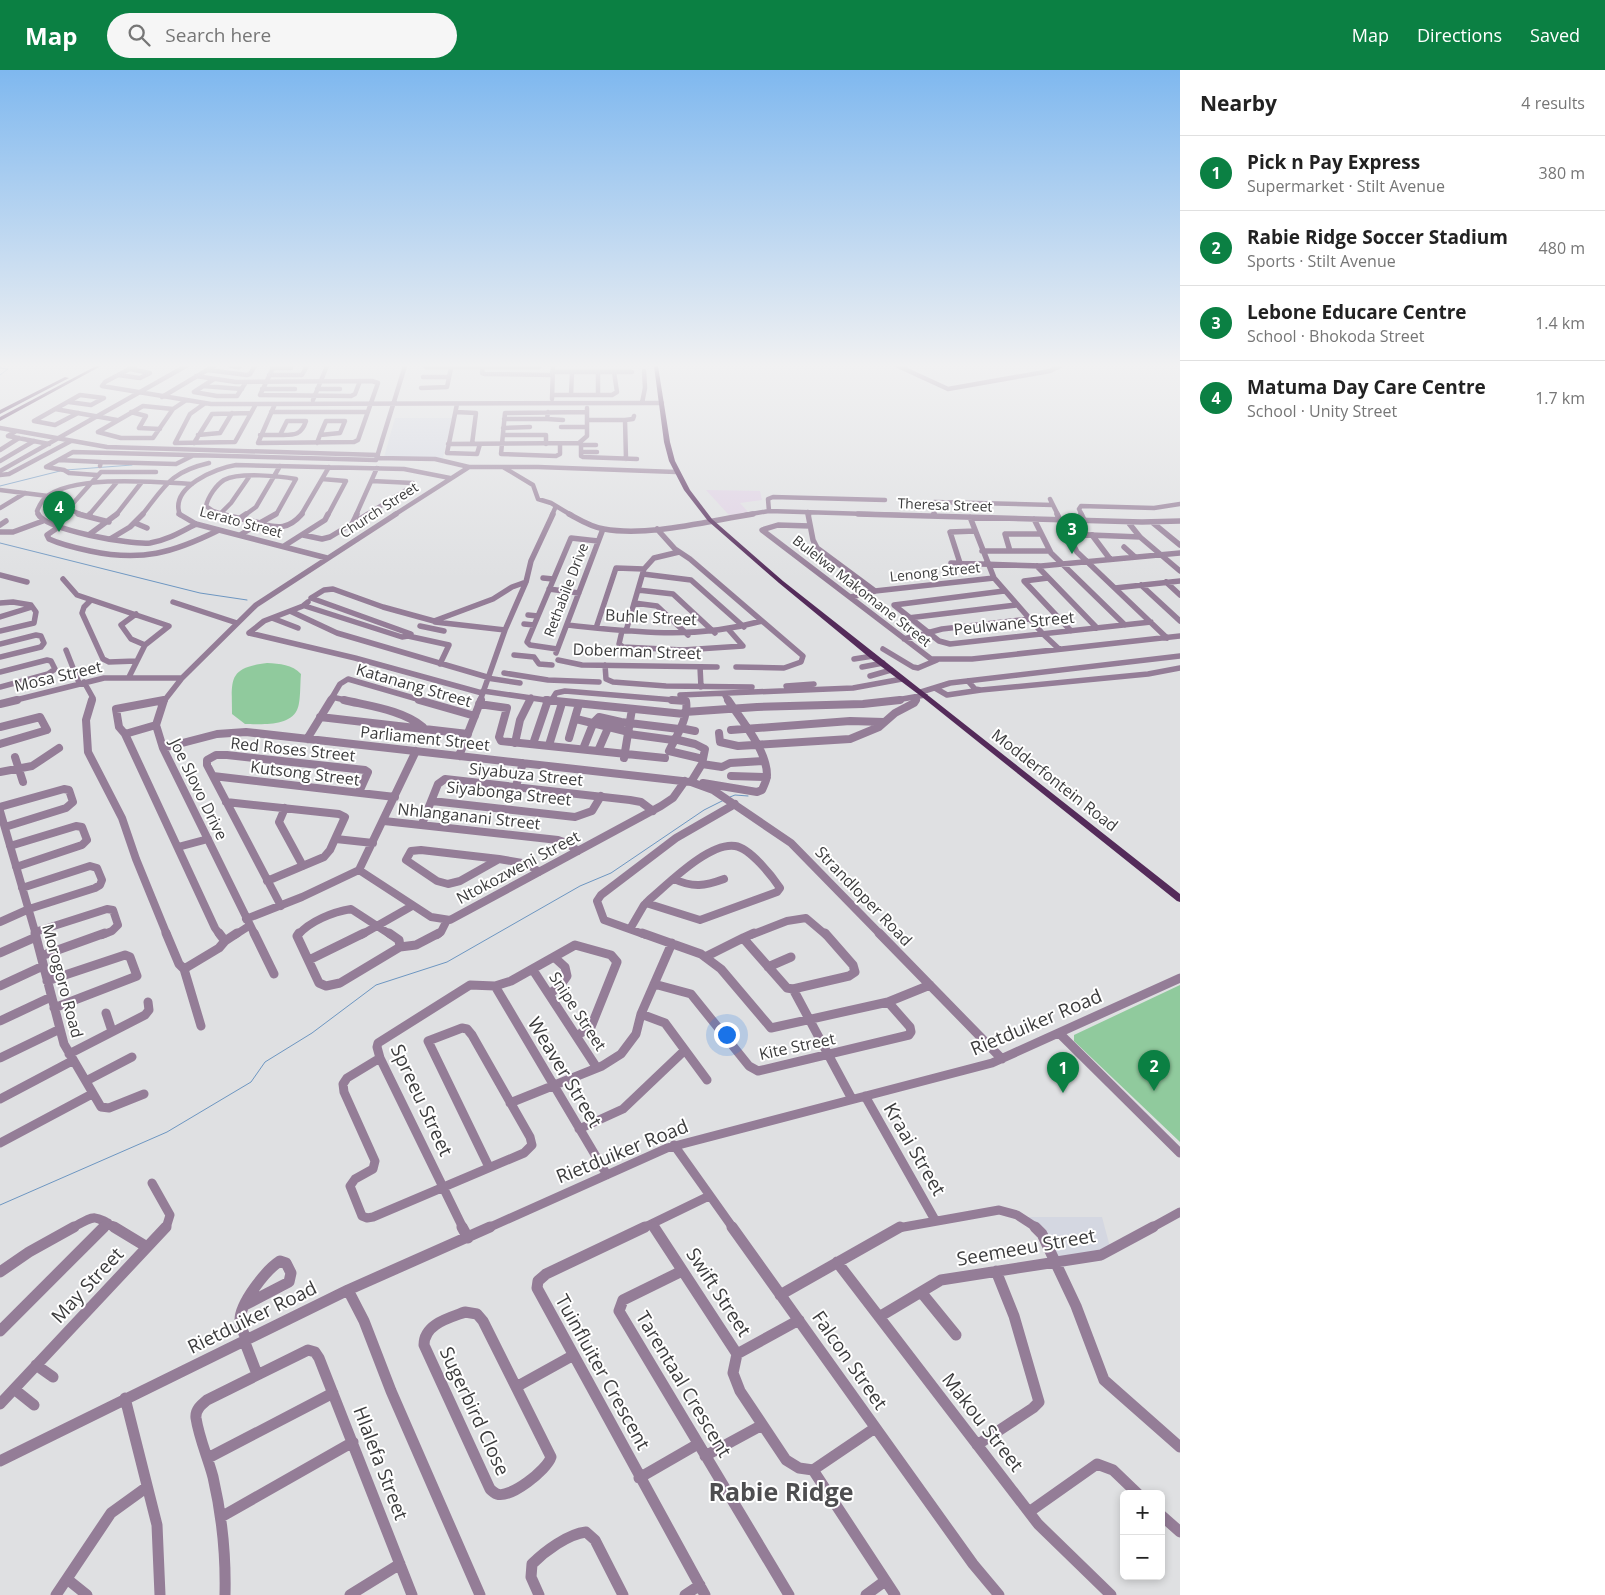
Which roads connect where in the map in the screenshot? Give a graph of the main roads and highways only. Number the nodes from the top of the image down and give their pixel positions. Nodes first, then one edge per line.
1 (666, 437) edge
2 (710, 520) joint
3 (738, 544) junction
4 (884, 663) junction
5 (912, 685) junction
6 (1180, 899) edge

1 - 2 main road, Modderfontein Road
2 - 3 main road, Modderfontein Road
3 - 4 main road, Modderfontein Road
3 - 4 main road, Modderfontein Road
4 - 5 main road, Modderfontein Road
4 - 5 main road, Modderfontein Road
5 - 6 main road, Modderfontein Road

